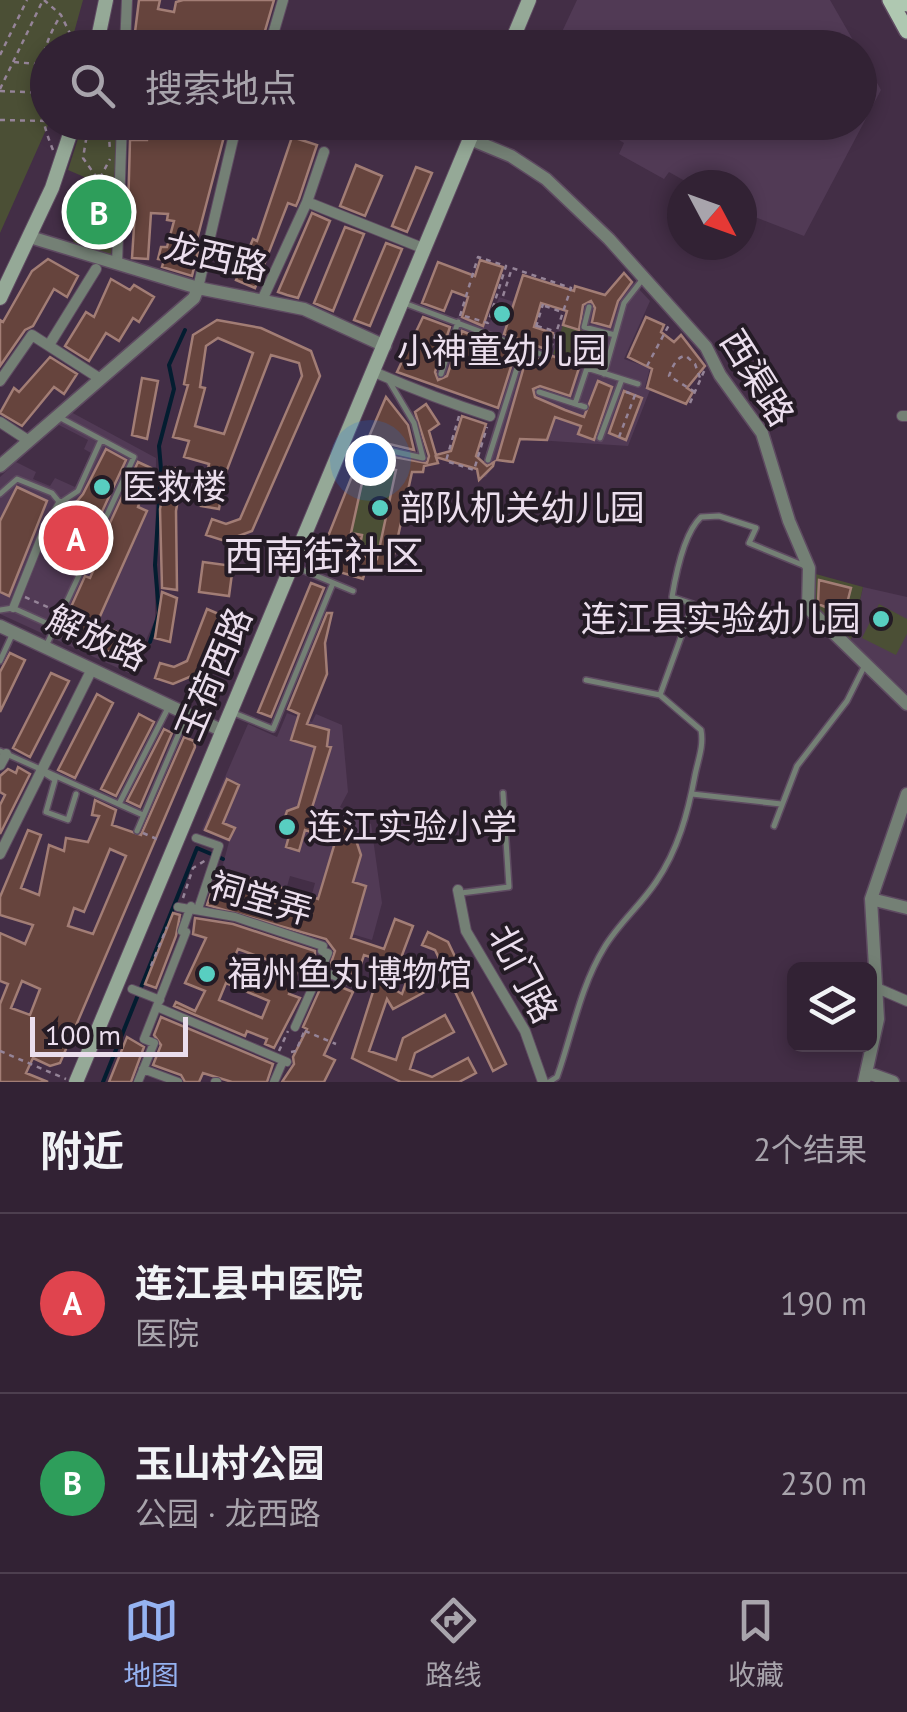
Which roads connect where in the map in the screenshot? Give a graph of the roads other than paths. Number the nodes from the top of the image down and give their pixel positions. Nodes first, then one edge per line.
1 (106, 0) edge
2 (127, 0) edge
3 (283, 0) edge
4 (529, 0) edge
5 (890, 0) edge
6 (100, 30) edge
7 (126, 30) edge
8 (274, 30) edge
9 (516, 30) edge
10 (907, 31) edge
11 (67, 140) edge
12 (122, 140) edge
13 (233, 140) edge
14 (470, 140) edge
15 (472, 140) edge
16 (324, 152) dead end
17 (307, 202) junction
18 (30, 237) junction
19 (424, 249) junction
20 (117, 264) junction
21 (96, 269) dead end
22 (644, 278) junction
23 (198, 288) junction
24 (0, 298) edge
25 (263, 298) junction
26 (402, 303) junction
27 (589, 306) dead end
28 (459, 318) junction
29 (615, 335) junction
30 (492, 337) junction
31 (49, 346) junction
32 (385, 346) junction
33 (523, 349) junction
34 (486, 356) dead end
35 (546, 356) road end
36 (374, 372) junction
37 (441, 374) dead end
38 (604, 374) junction
39 (99, 378) junction
40 (389, 378) junction
41 (622, 379) junction
42 (0, 382) edge
43 (638, 384) dead end
44 (538, 392) dead end
45 (575, 404) junction
46 (585, 408) dead end
47 (54, 415) junction
48 (490, 416) road end
49 (0, 422) edge
50 (600, 438) dead end
51 (26, 440) junction
52 (102, 440) junction
53 (362, 444) dead end
54 (488, 460) dead end
55 (0, 466) edge
56 (0, 494) edge
57 (60, 504) junction
58 (292, 566) junction
59 (809, 568) junction
60 (333, 583) junction
61 (353, 592) dead end
62 (12, 607) junction
63 (0, 610) edge
64 (0, 626) edge
65 (55, 628) junction
66 (14, 632) junction
67 (46, 647) junction
68 (0, 661) edge
69 (865, 664) junction
70 (92, 669) junction
71 (586, 680) dead end
72 (660, 696) junction
73 (907, 704) edge
74 (170, 706) junction
75 (231, 712) junction
76 (187, 714) junction
77 (223, 731) junction
78 (2, 757) edge
79 (41, 772) junction
80 (503, 793) dead end
81 (76, 794) dead end
82 (692, 794) junction
83 (907, 794) edge
84 (119, 804) junction
85 (780, 804) junction
86 (143, 815) junction
87 (774, 826) dead end
88 (136, 831) road end
89 (196, 838) dead end
90 (0, 854) edge
91 (458, 892) joint
92 (871, 899) junction
93 (179, 907) road end
94 (194, 908) junction
95 (907, 908) edge
96 (875, 962) edge
97 (320, 972) junction
98 (356, 984) dead end
99 (877, 988) edge
100 (137, 991) dead end
101 (907, 1001) edge
102 (158, 1004) junction
103 (295, 1027) road end
104 (873, 1052) edge
105 (143, 1069) junction
106 (866, 1078) edge
107 (74, 1082) edge
108 (138, 1082) edge
109 (178, 1082) edge
110 (274, 1082) edge
111 (546, 1082) edge
112 (892, 1082) edge

1 - 6 main road
2 - 7 street
3 - 8 street
4 - 9 main road
5 - 10 main road
11 - 18 main road
12 - 20 street
13 - 23 street
14 - 19 main road, 玉荷西路
15 - 22 street, 西渠路
16 - 17 street
17 - 19 street
17 - 25 street
18 - 20 street, 龙西路
18 - 24 main road
19 - 26 main road, 玉荷西路
20 - 23 street, 龙西路
21 - 31 street
22 - 29 lane
22 - 59 street, 西渠路
23 - 25 street, 龙西路
23 - 39 street
25 - 32 street, 龙西路
26 - 28 lane
26 - 32 main road, 玉荷西路
27 - 29 lane
28 - 30 lane
28 - 37 lane
29 - 38 lane
30 - 33 lane
30 - 34 lane
31 - 39 street
31 - 42 street
32 - 36 main road, 玉荷西路
33 - 35 lane
33 - 54 lane
36 - 40 street
36 - 58 main road, 玉荷西路
38 - 41 lane
38 - 45 lane
39 - 47 street
40 - 48 street
40 - 53 lane
41 - 43 lane
41 - 50 lane
44 - 45 lane
45 - 46 lane
47 - 51 street
47 - 52 lane
49 - 51 street
51 - 55 street
52 - 57 lane
52 - 65 lane
56 - 57 lane
57 - 62 street
58 - 60 lane
58 - 75 main road, 玉荷西路
59 - 69 street, 西渠路
59 - 72 lane
60 - 61 lane
60 - 75 lane
62 - 63 lane
62 - 65 lane
64 - 66 street, 解放路
65 - 67 lane
66 - 67 street, 解放路
66 - 68 lane
67 - 70 street, 解放路
69 - 73 street, 西渠路
69 - 85 lane
70 - 74 street, 解放路
70 - 79 street
71 - 72 lane
72 - 82 lane
74 - 76 street, 解放路
74 - 84 lane
75 - 77 main road, 玉荷西路
76 - 77 street, 解放路
76 - 86 lane
77 - 107 main road, 玉荷西路
78 - 79 lane
79 - 81 lane
79 - 84 lane
79 - 90 street
80 - 91 lane
82 - 85 lane
82 - 111 lane
83 - 92 street
84 - 86 lane
85 - 87 lane
86 - 88 lane
89 - 94 street
91 - 111 street, 北门路
92 - 95 street
92 - 96 street
93 - 94 street, 祠堂弄
94 - 97 street, 祠堂弄
94 - 102 street
97 - 98 street
97 - 103 street
99 - 101 street
100 - 102 street
102 - 105 street
102 - 110 street
104 - 106 street
105 - 108 street
105 - 109 street
106 - 112 street

